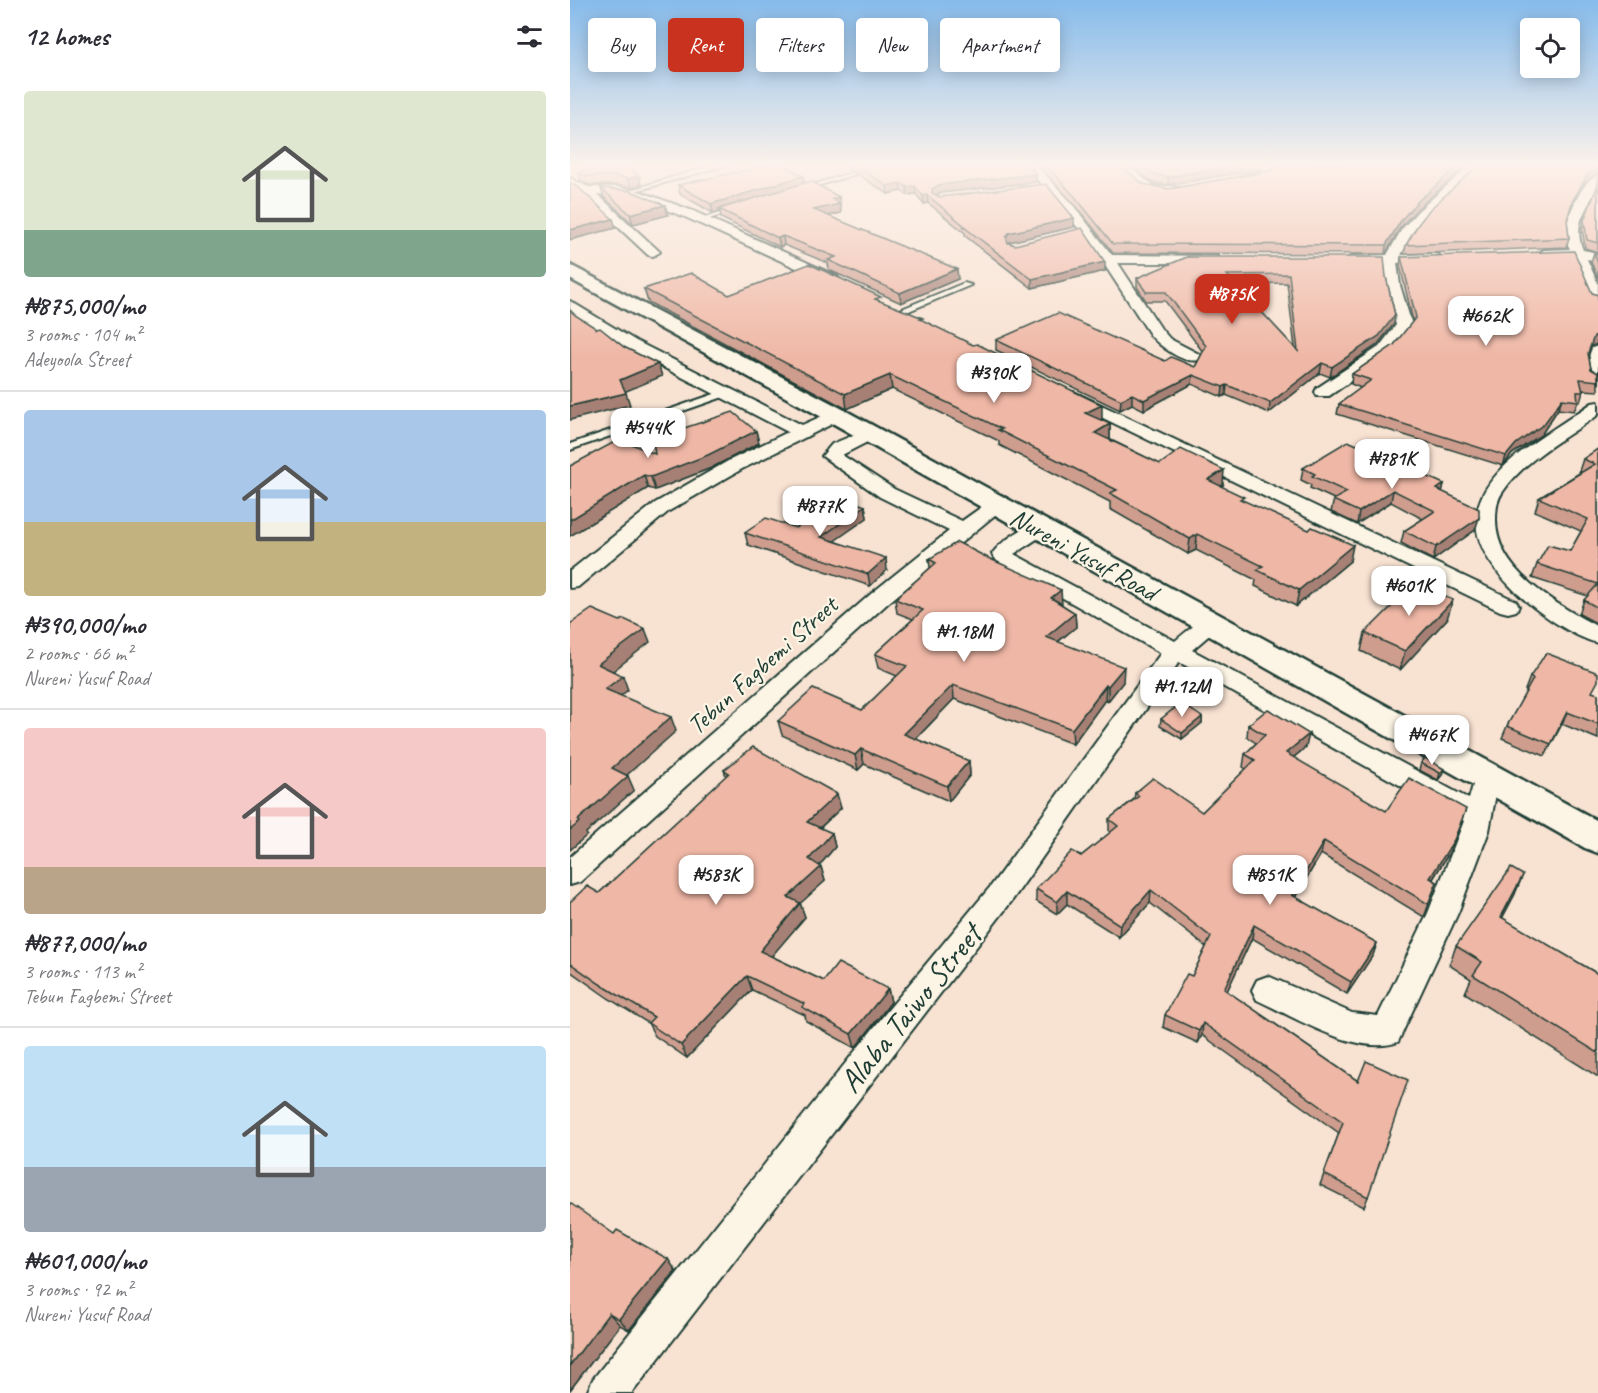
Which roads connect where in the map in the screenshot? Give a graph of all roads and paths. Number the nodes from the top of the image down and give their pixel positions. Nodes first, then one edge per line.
1 (628, 229) edge
2 (721, 229) edge
3 (1088, 229) joint
4 (1410, 229) edge
5 (1572, 229) edge
6 (1067, 234) edge
7 (653, 252) dead end
8 (1578, 253) junction
9 (1531, 255) edge
10 (1598, 257) edge
11 (1449, 258) edge
12 (1107, 259) junction
13 (1225, 260) edge
14 (1343, 260) edge
15 (1390, 260) junction
16 (570, 271) edge
17 (1594, 282) edge
18 (967, 285) dead end
19 (848, 286) edge
20 (1598, 301) edge
21 (570, 305) edge
22 (896, 309) joint
23 (922, 322) edge
24 (1598, 351) edge
25 (1193, 357) dead end
26 (1598, 378) edge
27 (1061, 390) edge
28 (1323, 392) dead end
29 (726, 393) junction
30 (1598, 407) edge
31 (838, 414) junction
32 (802, 432) junction
33 (871, 433) junction
34 (570, 447) edge
35 (998, 505) junction
36 (1039, 528) junction
37 (964, 530) junction
38 (570, 582) edge
39 (1508, 606) dead end
40 (1210, 625) junction
41 (1598, 636) edge
42 (1175, 652) junction
43 (1486, 778) junction
44 (1478, 816) junction
45 (1598, 838) edge
46 (570, 874) edge
47 (1268, 990) dead end
48 (607, 1393) edge

1 - 7 street
2 - 19 street
3 - 6 street
3 - 12 street
4 - 15 street
5 - 8 street
8 - 9 street
8 - 10 street
8 - 17 street
11 - 15 street
12 - 13 street
12 - 25 street
14 - 15 street
15 - 28 street
16 - 31 street, Nureni Yusuf Road
17 - 20 street
18 - 22 lane
21 - 29 street
22 - 23 street
24 - 26 street
27 - 39 street
29 - 32 street
29 - 34 lane
30 - 41 street
31 - 32 street
31 - 33 street, Nureni Yusuf Road
32 - 38 street
33 - 35 street, Nureni Yusuf Road
33 - 37 street
35 - 36 street, Nureni Yusuf Road
35 - 37 street, Tebun Fagbemi Street
36 - 40 street, Nureni Yusuf Road
36 - 42 street
37 - 46 street, Tebun Fagbemi Street
40 - 42 street, Alaba Taiwo Street
40 - 43 street, Nureni Yusuf Road
42 - 44 street
42 - 48 street, Alaba Taiwo Street
43 - 44 street
43 - 45 street, Nureni Yusuf Road
44 - 47 street

